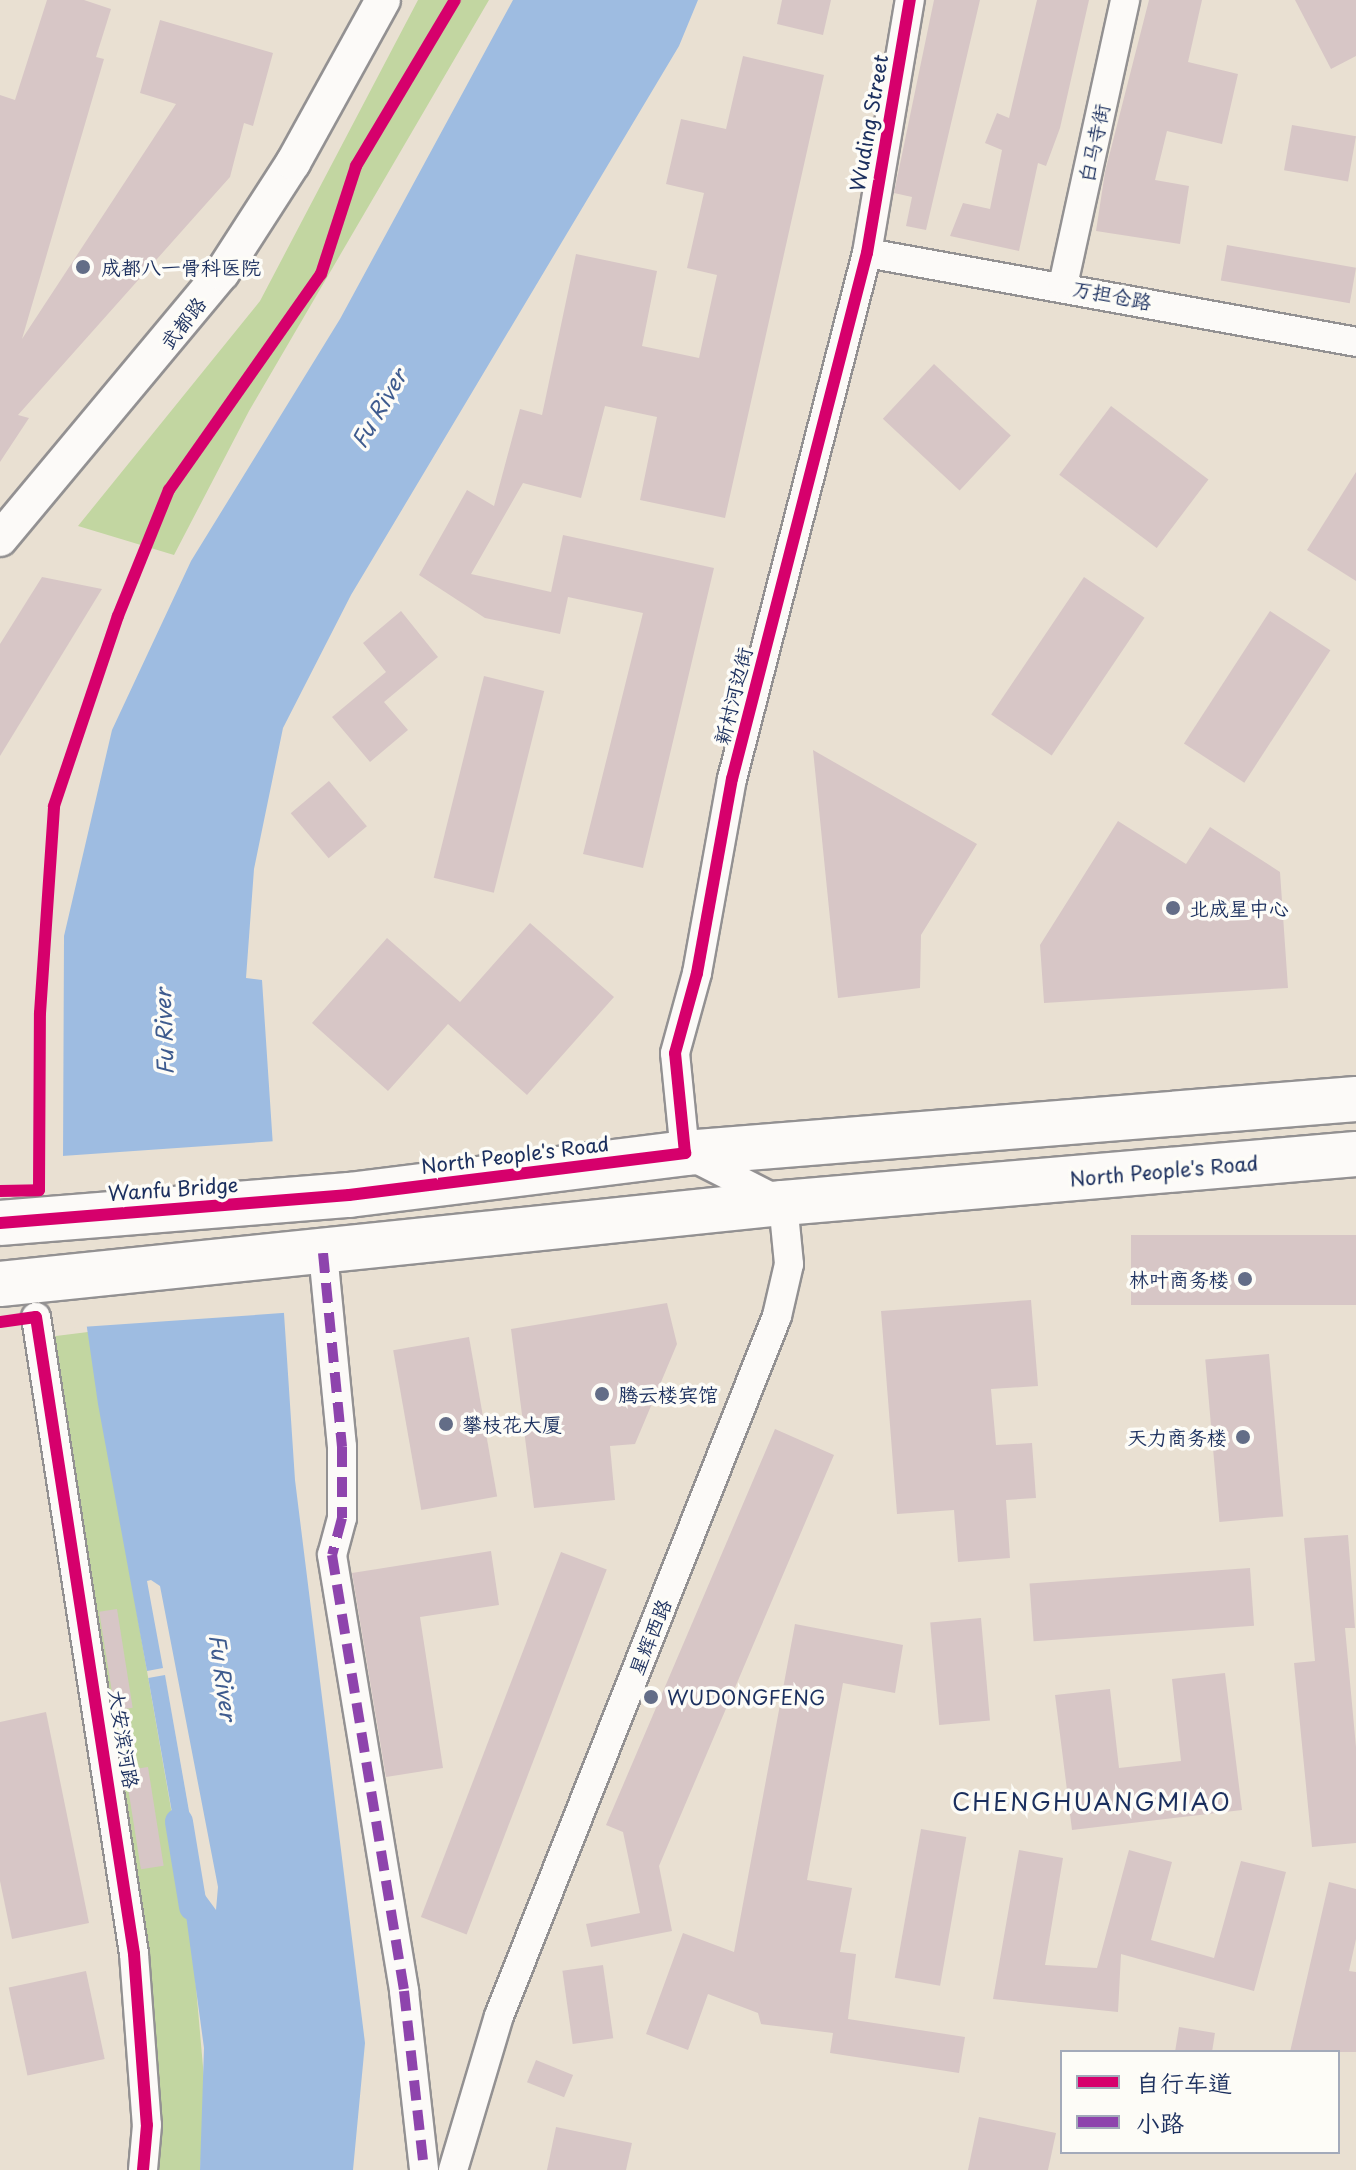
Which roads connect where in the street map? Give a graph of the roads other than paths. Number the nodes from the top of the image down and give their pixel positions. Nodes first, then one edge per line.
1 (383, 0) edge
2 (910, 0) edge
3 (1125, 0) edge
4 (867, 253) junction
5 (1063, 285) junction
6 (1356, 342) edge
7 (0, 539) edge
8 (1356, 1099) edge
9 (685, 1153) junction
10 (1356, 1154) edge
11 (349, 1195) joint
12 (783, 1203) junction
13 (0, 1223) edge
14 (313, 1254) junction
15 (0, 1284) edge
16 (36, 1317) dead end
17 (143, 2170) edge
18 (424, 2170) edge
19 (453, 2170) edge

1 - 7 street, 武都路
2 - 4 street, Wuding Street
3 - 5 street, 白马寺街
4 - 5 street, 万担仓路
4 - 9 street, 新村河边街
5 - 6 street, 万担仓路
8 - 9 main road, North People's Road
9 - 11 main road, North People's Road
9 - 12 street
10 - 12 main road, North People's Road
11 - 13 main road, Wanfu Bridge
12 - 14 main road, North People's Road
12 - 19 street, 星辉西路
14 - 15 main road
14 - 18 street
16 - 17 street, 大安滨河路

